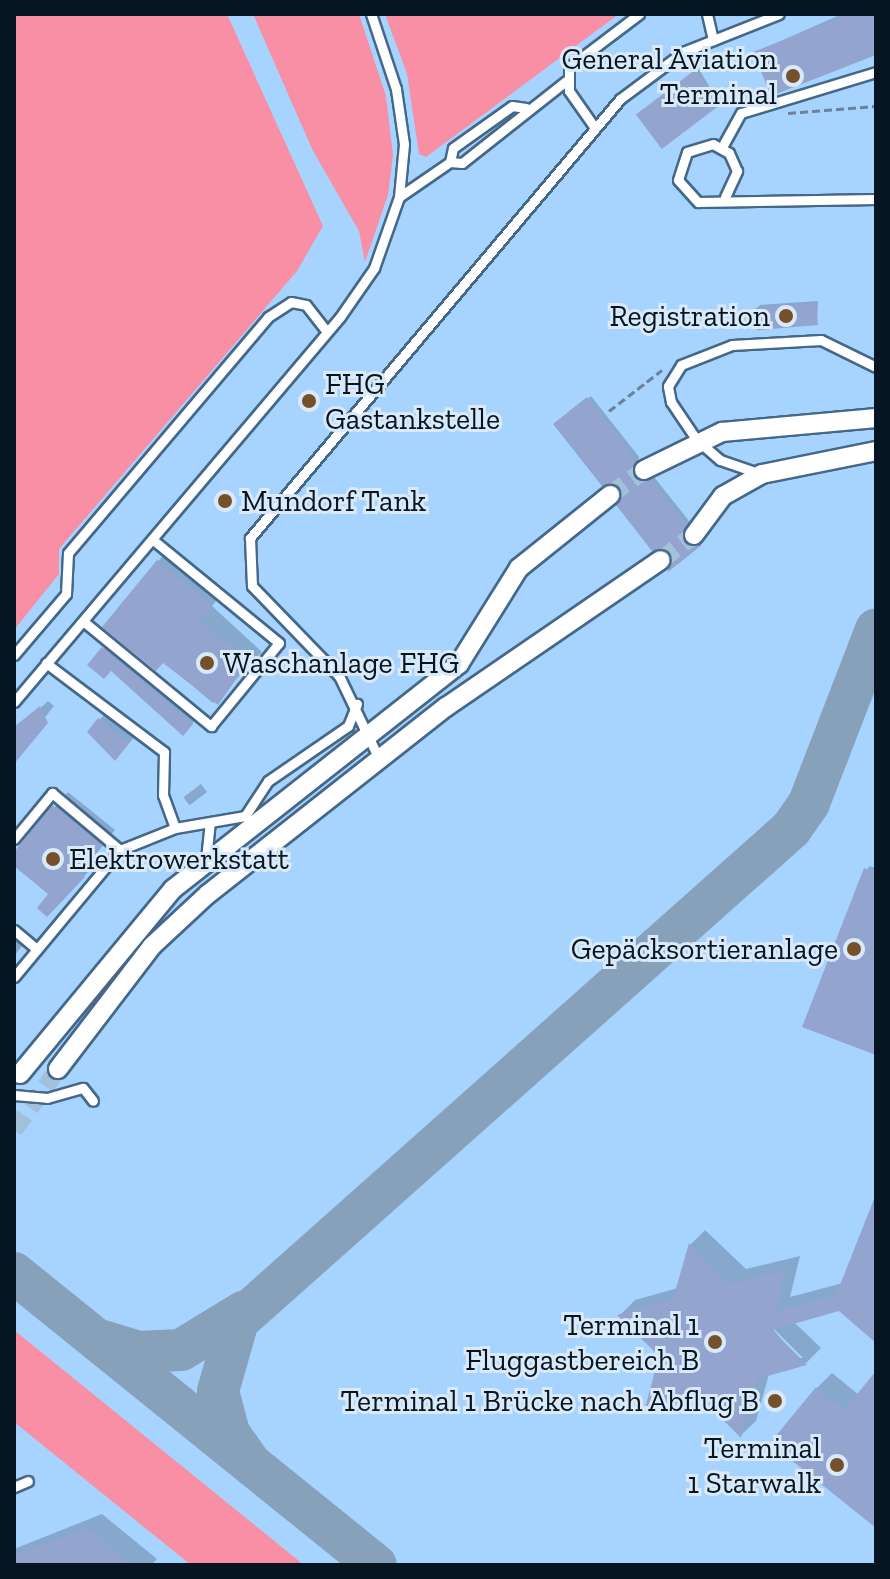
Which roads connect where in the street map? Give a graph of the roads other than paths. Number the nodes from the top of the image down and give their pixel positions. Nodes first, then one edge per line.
1 (371, 14) edge
2 (639, 14) edge
3 (707, 14) edge
4 (779, 14) edge
5 (713, 40) junction
6 (876, 72) edge
7 (566, 81) junction
8 (526, 108) junction
9 (595, 128) junction
10 (722, 147) junction
11 (450, 162) junction
12 (399, 197) junction
13 (725, 197) junction
14 (876, 199) edge
15 (327, 332) junction
16 (876, 367) edge
17 (876, 418) edge
18 (696, 439) junction
19 (876, 451) edge
20 (644, 470) tunnel mouth
21 (762, 474) junction
22 (610, 495) tunnel mouth
23 (694, 535) tunnel mouth
24 (152, 539) junction
25 (661, 560) tunnel mouth
26 (83, 621) junction
27 (14, 655) edge
28 (46, 663) junction
29 (14, 702) edge
30 (357, 704) junction
31 (368, 734) junction
32 (379, 759) junction
33 (210, 823) junction
34 (175, 828) junction
35 (14, 839) edge
36 (120, 850) junction
37 (205, 861) junction
38 (14, 930) edge
39 (37, 949) junction
40 (14, 977) edge
41 (58, 1069) tunnel mouth
42 (20, 1074) dead end
43 (14, 1095) edge
44 (93, 1101) dead end
45 (28, 1481) dead end
46 (14, 1487) edge

1 - 12 lane
2 - 7 lane
3 - 5 lane
4 - 5 lane
5 - 9 lane
6 - 10 lane
7 - 8 lane
7 - 9 lane
8 - 11 lane
8 - 11 lane
9 - 30 lane
10 - 13 lane
10 - 13 lane
11 - 12 lane
12 - 15 lane
13 - 14 lane
15 - 24 lane
15 - 27 lane
16 - 18 lane
17 - 18 street
18 - 20 street
18 - 21 lane
19 - 21 street
21 - 23 street
22 - 31 street
24 - 26 lane
24 - 26 lane
25 - 32 street
26 - 28 lane
28 - 29 lane
28 - 34 lane
30 - 31 lane
30 - 33 lane
31 - 32 lane
31 - 37 street
32 - 41 street
33 - 34 lane
33 - 37 lane
34 - 36 lane
35 - 36 lane
36 - 39 lane
37 - 42 street
38 - 39 lane
39 - 40 lane
43 - 44 lane
45 - 46 lane

